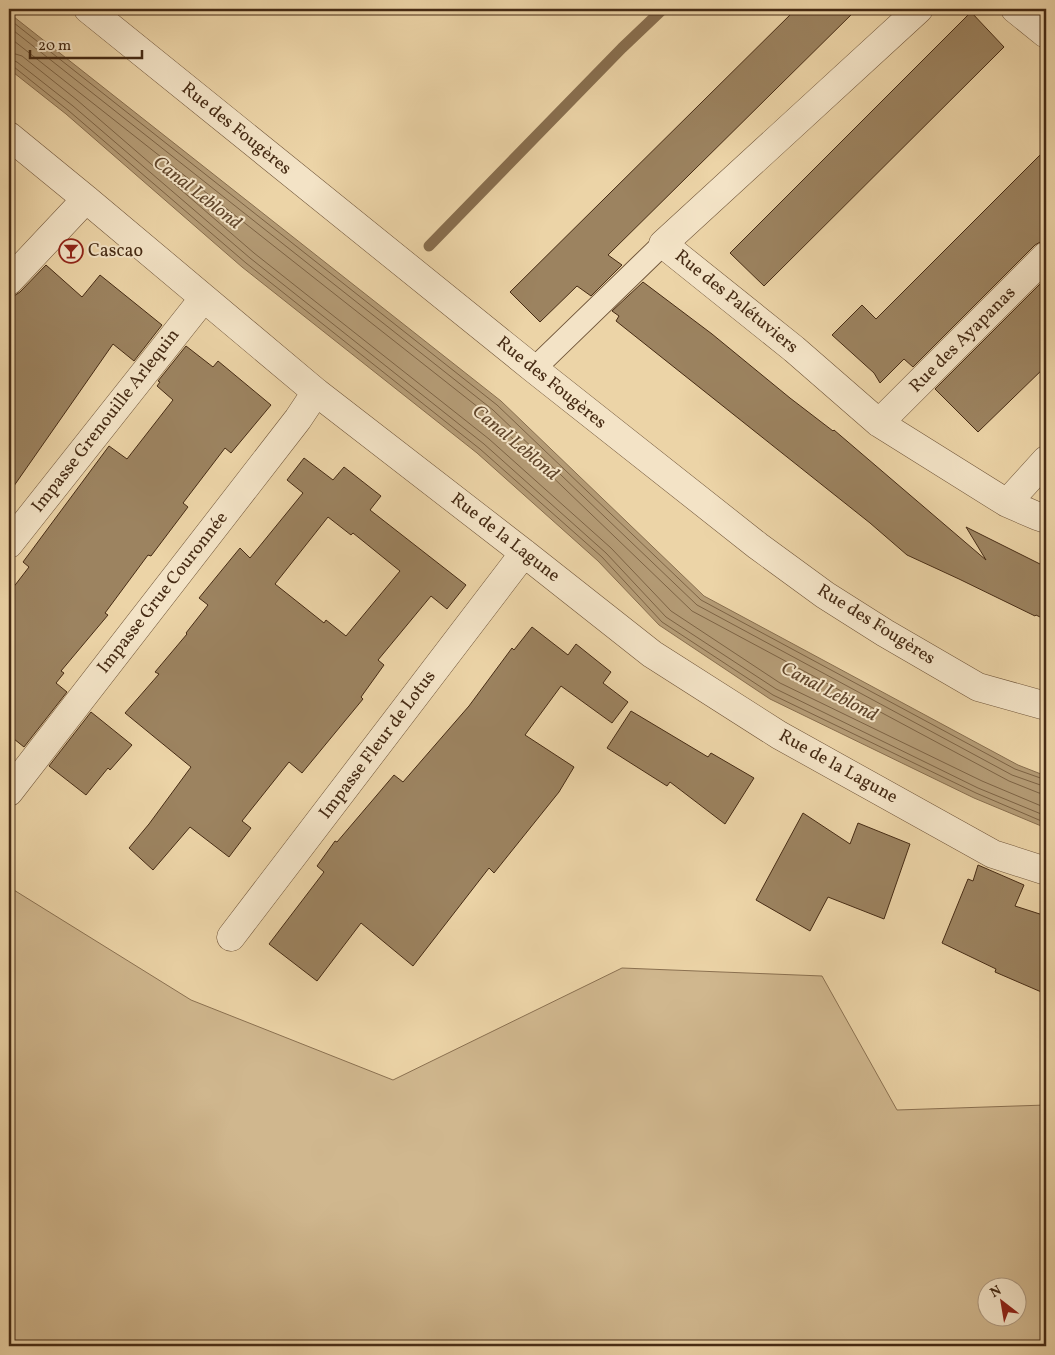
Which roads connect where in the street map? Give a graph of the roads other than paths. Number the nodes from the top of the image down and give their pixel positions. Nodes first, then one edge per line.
1 (88, 9) edge
2 (919, 9) edge
3 (1015, 9) edge
4 (1046, 34) edge
5 (9, 136) edge
6 (86, 199) junction
7 (663, 244) junction
8 (1046, 256) edge
9 (9, 281) edge
10 (203, 298) junction
11 (534, 369) junction
12 (316, 392) junction
13 (880, 423) junction
14 (1046, 460) edge
15 (1007, 503) junction
16 (1046, 519) edge
17 (9, 544) edge
18 (524, 553) junction
19 (1046, 706) edge
20 (9, 792) edge
21 (1046, 871) edge
22 (231, 937) dead end

1 - 11 street, Rue des Fougères
2 - 7 street, Rue des Palétuviers
3 - 4 street
5 - 6 street, Rue de la Lagune
6 - 9 street
6 - 10 street, Rue de la Lagune
7 - 11 lane
7 - 13 street, Rue des Palétuviers
8 - 13 street, Rue des Ayapanas
10 - 12 street, Rue de la Lagune
10 - 17 street, Impasse Grenouille Arlequin
11 - 19 street, Rue des Fougères
12 - 18 street, Rue de la Lagune
12 - 20 street, Impasse Grue Couronnée
13 - 15 street, Rue des Palétuviers
14 - 15 street
15 - 16 street, Rue des Palétuviers
18 - 21 street, Rue de la Lagune
18 - 22 street, Impasse Fleur de Lotus

